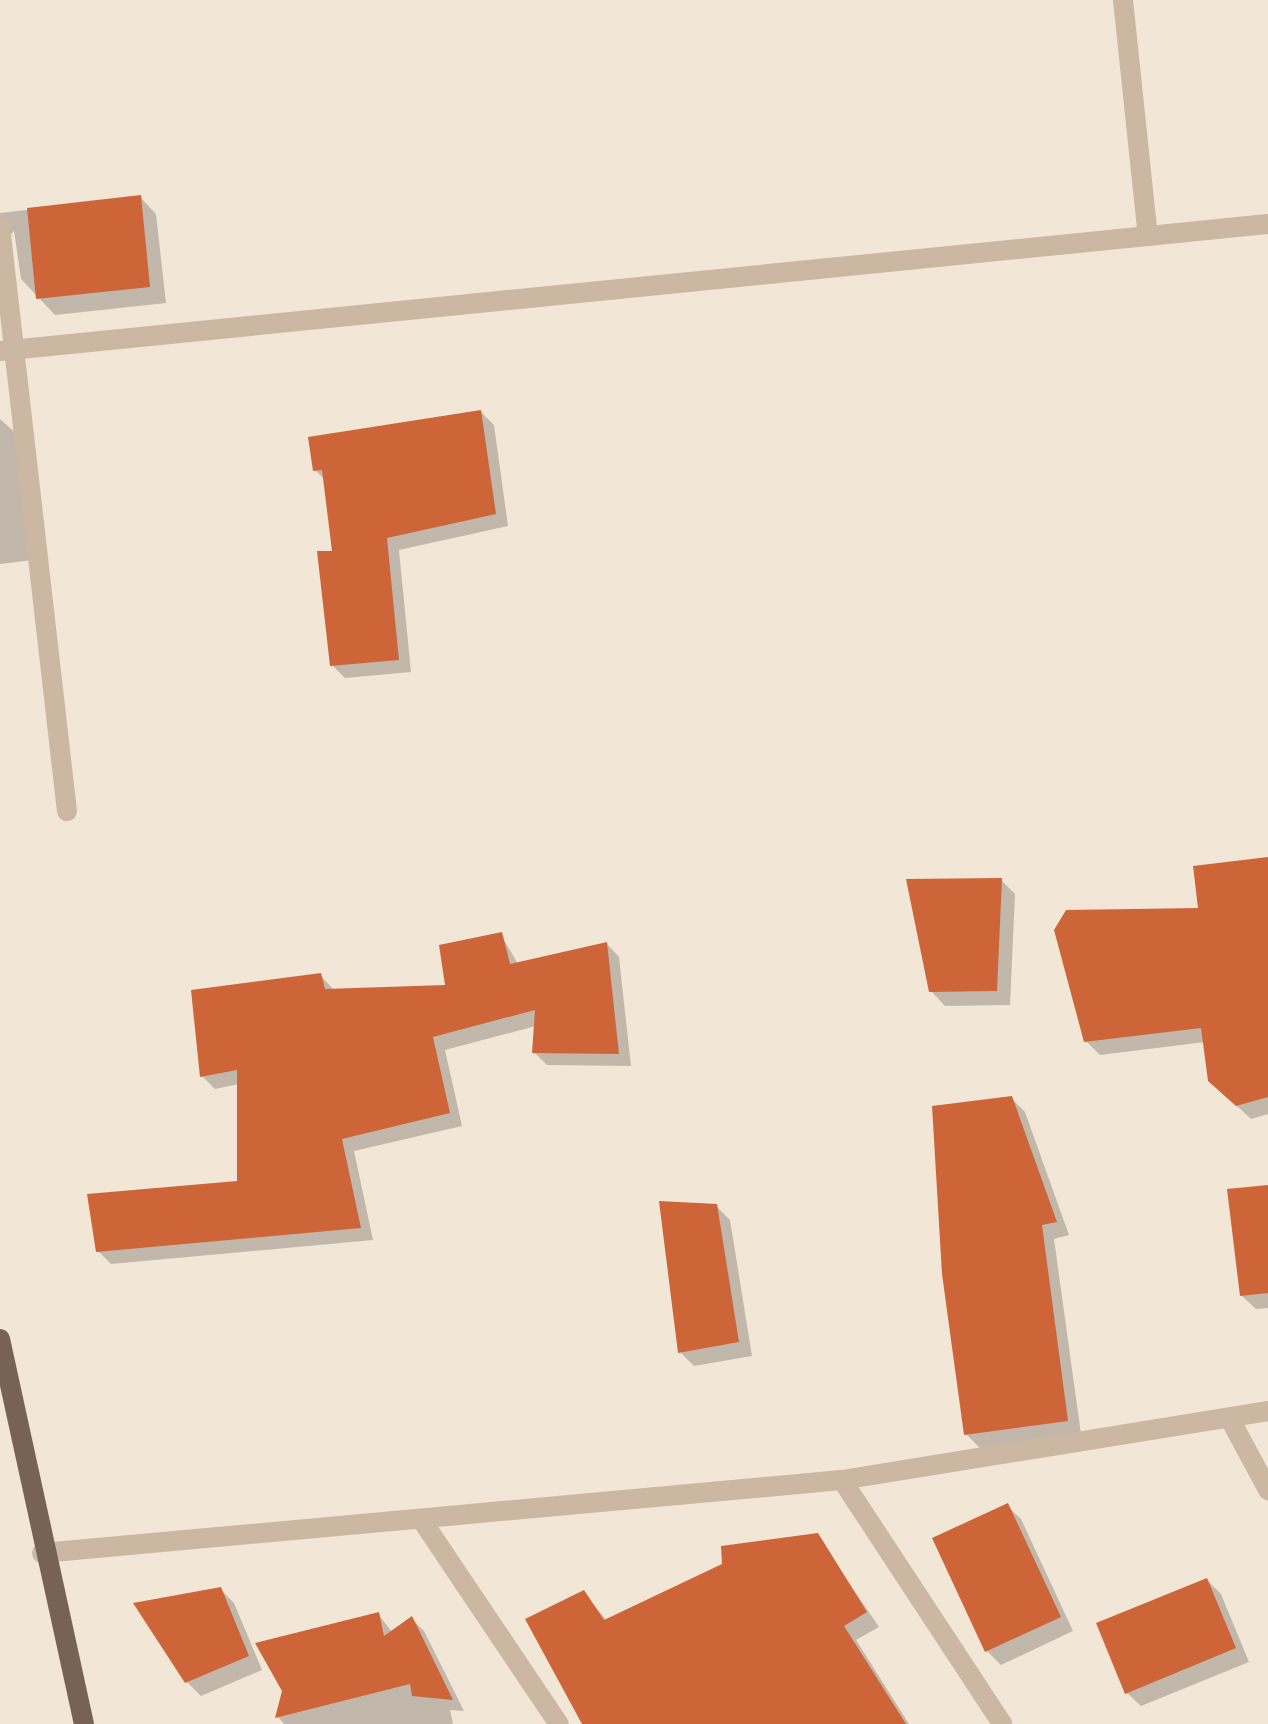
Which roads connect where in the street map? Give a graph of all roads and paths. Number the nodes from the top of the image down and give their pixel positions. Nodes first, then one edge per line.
1 (1123, 0) edge
2 (1268, 224) edge
3 (0, 226) edge
4 (1148, 236) junction
5 (7, 351) edge
6 (67, 811) dead end
7 (0, 1339) edge
8 (1268, 1411) edge
9 (1230, 1419) junction
10 (842, 1480) junction
11 (1268, 1490) edge
12 (421, 1519) junction
13 (42, 1553) junction
14 (84, 1724) edge
15 (559, 1724) edge
16 (1002, 1724) edge

1 - 4 street
2 - 4 street
3 - 5 street
4 - 5 street
5 - 6 street
7 - 13 main road
8 - 9 street
9 - 10 street
9 - 11 street
10 - 12 street
10 - 16 street
12 - 13 street
12 - 15 street
13 - 14 main road

